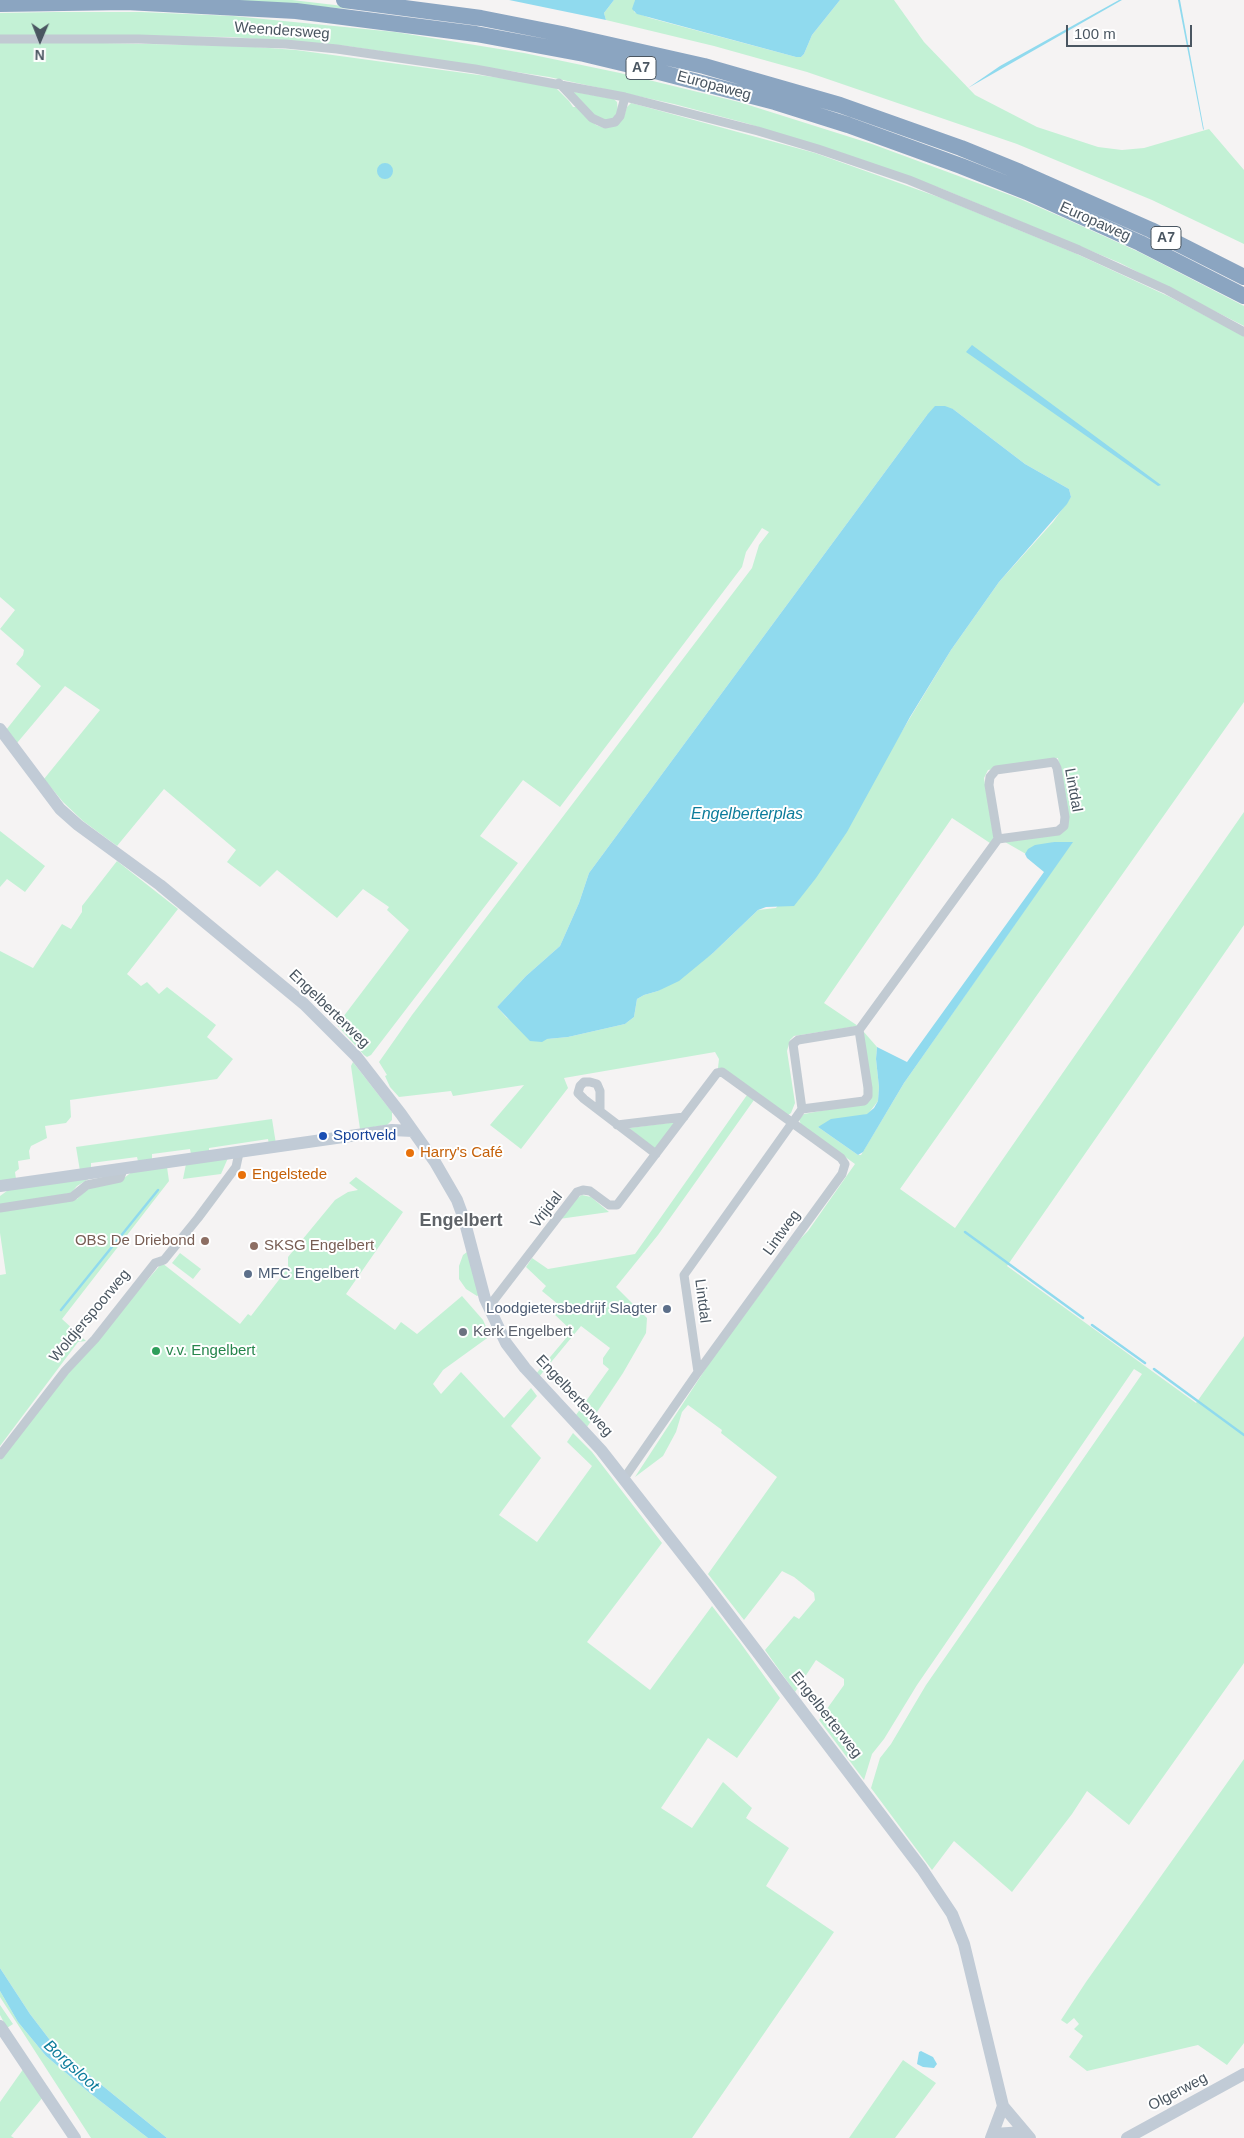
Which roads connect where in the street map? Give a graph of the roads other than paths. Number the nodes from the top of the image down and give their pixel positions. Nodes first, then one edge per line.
1 (344, 0) edge
2 (0, 4) edge
3 (0, 39) edge
4 (559, 83) junction
5 (625, 96) junction
6 (1244, 277) edge
7 (1244, 296) edge
8 (1244, 332) edge
9 (0, 729) edge
10 (998, 839) junction
11 (859, 1030) junction
12 (802, 1109) junction
13 (600, 1110) dead end
14 (401, 1114) junction
15 (684, 1117) junction
16 (792, 1122) junction
17 (617, 1125) junction
18 (392, 1130) junction
19 (413, 1131) junction
20 (239, 1153) junction
21 (656, 1154) junction
22 (124, 1170) junction
23 (0, 1186) edge
24 (0, 1208) edge
25 (487, 1304) junction
26 (698, 1372) junction
27 (0, 1455) edge
28 (623, 1480) junction
29 (0, 2026) edge
30 (1244, 2074) edge
31 (1003, 2106) junction
32 (1027, 2135) edge
33 (992, 2136) edge
34 (75, 2138) edge
35 (1127, 2138) edge

1 - 6 highway, Europaweg / A7
2 - 7 highway, Europaweg / A7
3 - 4 street, Weendersweg
4 - 5 street, Weendersweg
4 - 5 street
5 - 8 street, Weendersweg
9 - 14 street, Engelberterweg
10 - 10 street, Lintdal
10 - 11 street
11 - 12 street
11 - 12 street
12 - 16 street, Lintdal
13 - 17 street
14 - 18 street
14 - 19 street, Engelberterweg
15 - 16 street, Vrijdal
15 - 17 street
15 - 21 street, Vrijdal
16 - 26 street, Lintdal
16 - 26 street, Lintweg
17 - 21 street
18 - 19 street
18 - 20 street
19 - 25 street, Engelberterweg
20 - 22 street
20 - 27 street, Woldjerspoorweg
21 - 25 street, Vrijdal
22 - 23 street
22 - 24 street
25 - 28 street, Engelberterweg
26 - 28 street
28 - 31 street, Engelberterweg
29 - 34 street
30 - 35 street, Olgerweg
31 - 32 street, Engelberterweg
31 - 33 street
32 - 33 street

